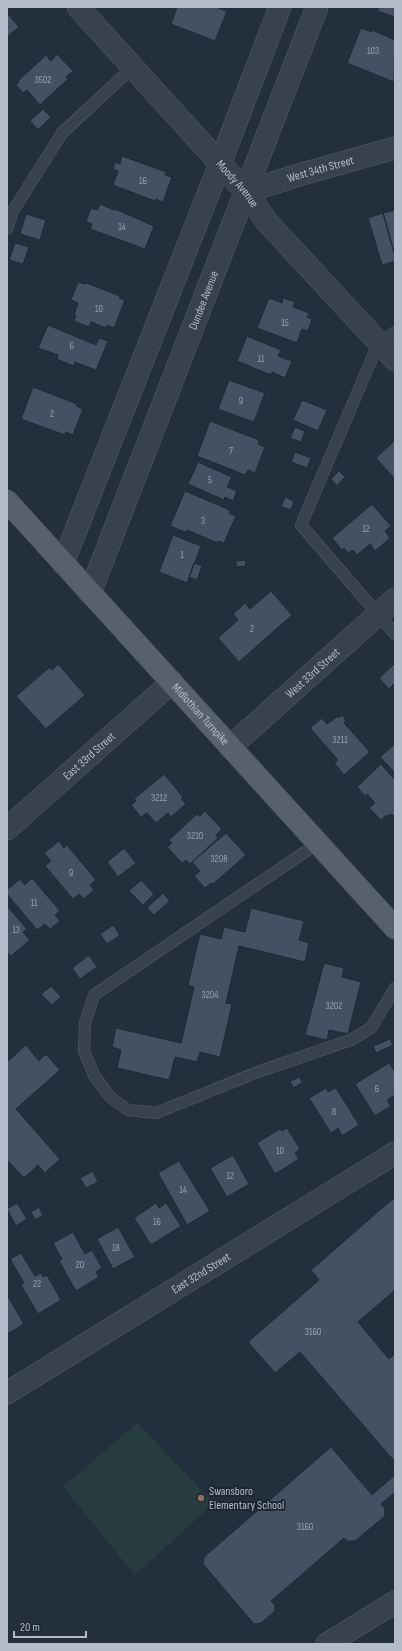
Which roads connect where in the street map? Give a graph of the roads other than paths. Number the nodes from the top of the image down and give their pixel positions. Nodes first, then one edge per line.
1 (280, 7) edge
2 (318, 7) edge
3 (87, 11) edge
4 (132, 68) junction
5 (395, 148) edge
6 (220, 164) junction
7 (246, 192) junction
8 (10, 208) edge
9 (7, 229) edge
10 (387, 337) edge
11 (395, 360) edge
12 (7, 501) edge
13 (63, 563) junction
14 (90, 593) junction
15 (395, 599) edge
16 (377, 615) junction
17 (395, 634) edge
18 (172, 682) junction
19 (230, 747) junction
20 (7, 829) edge
21 (318, 843) junction
22 (395, 928) edge
23 (395, 988) edge
24 (395, 1153) edge
25 (7, 1393) edge
26 (395, 1602) edge
27 (327, 1644) edge

1 - 6 street
2 - 7 street, Dundee Avenue
3 - 4 street, Moody Avenue
4 - 6 street, Moody Avenue
4 - 8 lane
5 - 7 street, West 34th Street
6 - 7 street, Moody Avenue
6 - 13 street
7 - 10 street, Moody Avenue
7 - 14 street, Dundee Avenue
8 - 9 lane
10 - 11 street, Moody Avenue
10 - 16 lane
12 - 13 main road, Midlothian Turnpike
13 - 14 main road, Midlothian Turnpike
14 - 18 main road, Midlothian Turnpike
15 - 16 street, West 33rd Street
16 - 17 lane
16 - 19 street, West 33rd Street
18 - 19 main road, Midlothian Turnpike
18 - 20 street, East 33rd Street
19 - 21 main road, Midlothian Turnpike
21 - 22 main road, Midlothian Turnpike
21 - 23 lane
24 - 25 street, East 32nd Street
26 - 27 street

